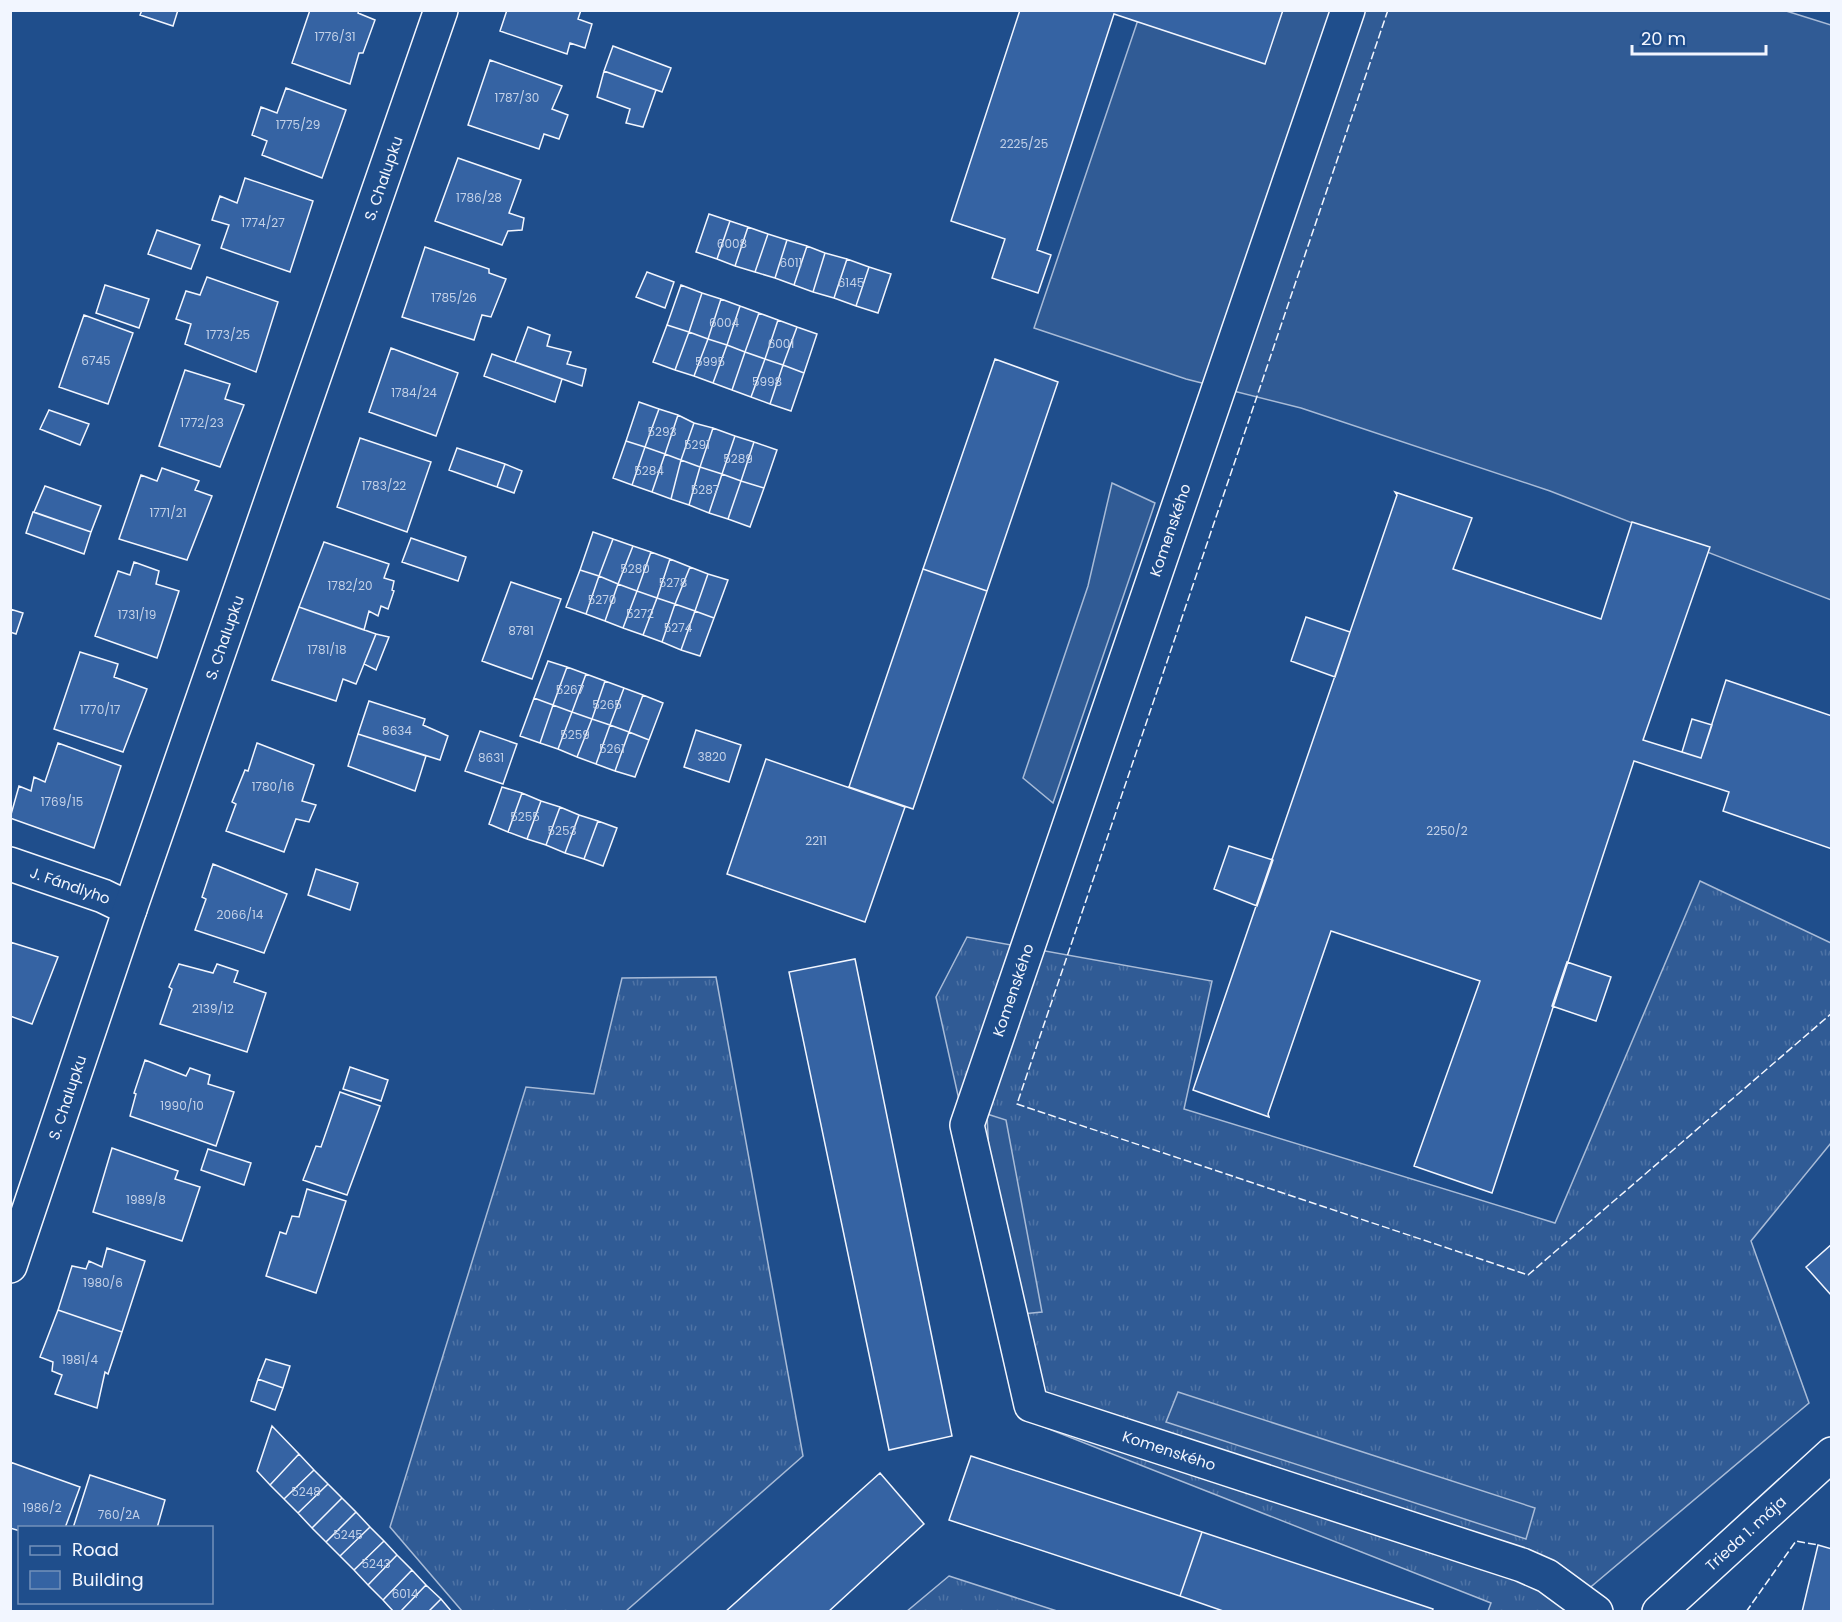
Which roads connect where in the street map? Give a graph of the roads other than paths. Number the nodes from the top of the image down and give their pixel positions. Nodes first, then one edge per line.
1 (441, 10) edge
2 (1348, 10) edge
3 (10, 864) edge
4 (130, 909) junction
5 (10, 1266) edge
6 (1832, 1454) edge
7 (1596, 1611) edge
8 (1659, 1611) edge

1 - 4 street, S. Chalupku
2 - 7 street, Komenského
3 - 4 street, J. Fándlyho
4 - 5 street, S. Chalupku
6 - 8 street, Trieda 1. mája

